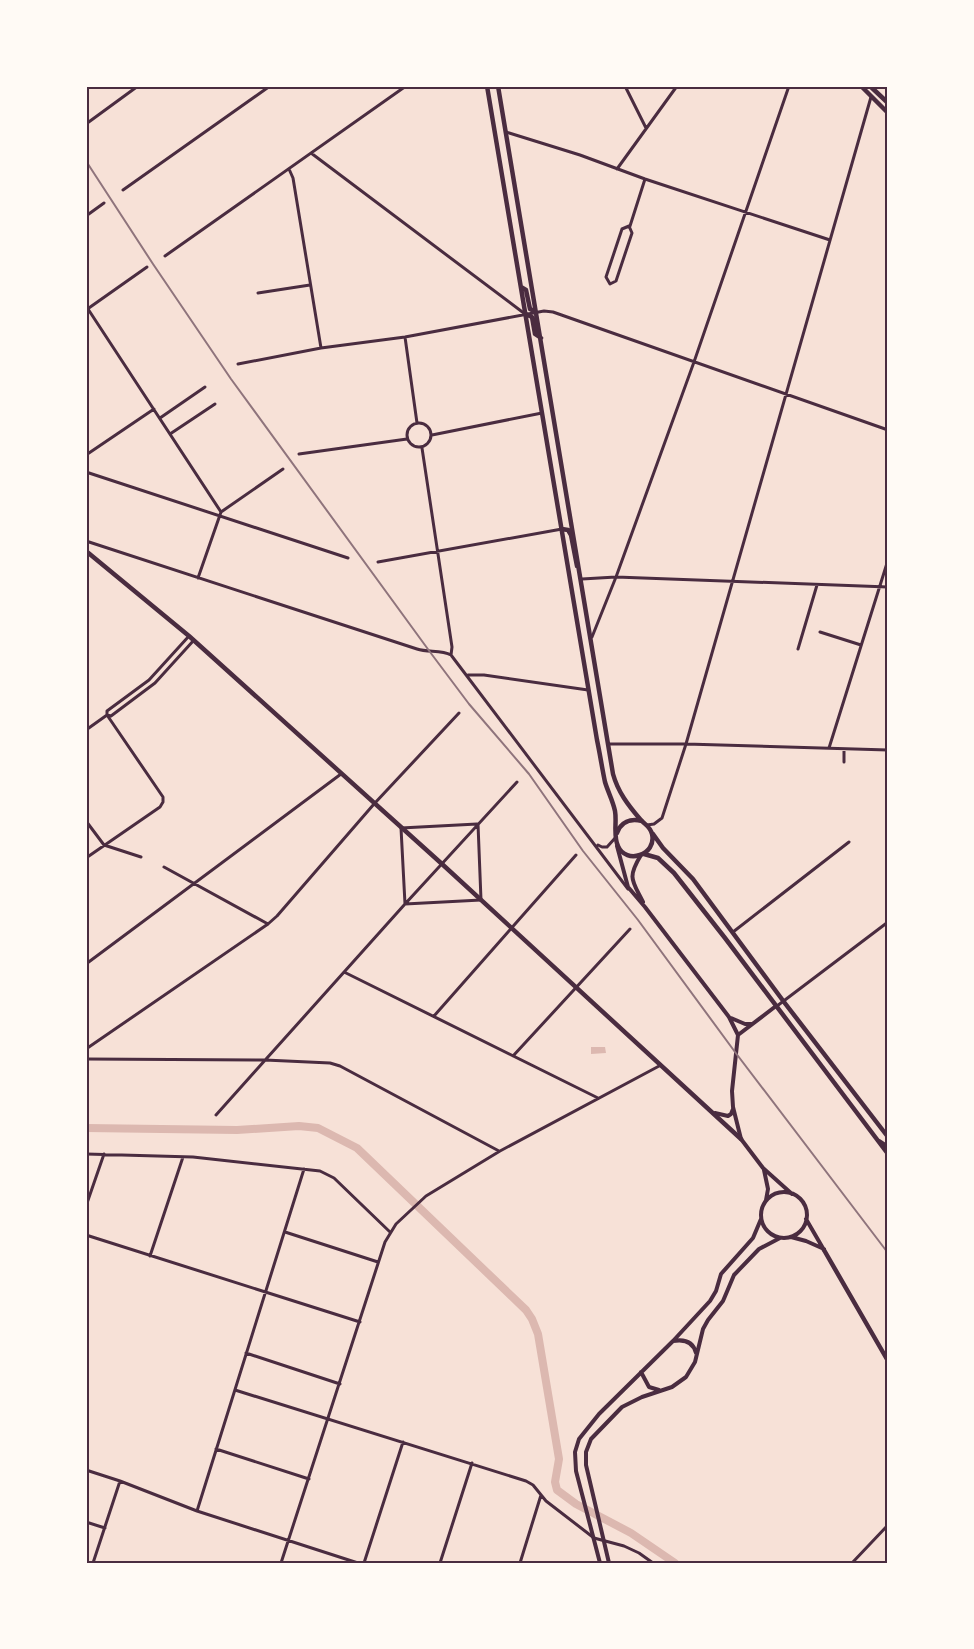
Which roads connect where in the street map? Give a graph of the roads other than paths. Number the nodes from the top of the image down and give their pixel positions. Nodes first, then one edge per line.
1 (138, 86) edge
2 (270, 86) edge
3 (406, 86) edge
4 (487, 86) edge
5 (498, 86) edge
6 (625, 86) edge
7 (677, 86) edge
8 (789, 86) edge
9 (860, 86) edge
10 (872, 87) edge
11 (871, 97) junction
12 (888, 103) edge
13 (888, 113) edge
14 (86, 124) edge
15 (646, 128) junction
16 (506, 132) junction
17 (311, 153) junction
18 (289, 168) junction
19 (617, 169) junction
20 (646, 179) junction
21 (124, 190) dead end
22 (104, 203) dead end
23 (745, 212) junction
24 (86, 216) edge
25 (630, 226) junction
26 (830, 240) junction
27 (165, 256) dead end
28 (147, 267) dead end
29 (310, 284) junction
30 (521, 287) junction
31 (258, 293) dead end
32 (87, 309) edge
33 (536, 312) junction
34 (526, 314) junction
35 (405, 337) junction
36 (541, 338) junction
37 (321, 348) junction
38 (694, 362) junction
39 (238, 364) dead end
40 (206, 387) dead end
41 (787, 395) junction
42 (215, 404) dead end
43 (154, 409) junction
44 (542, 413) junction
45 (160, 418) junction
46 (417, 423) junction
47 (888, 430) edge
48 (170, 434) junction
49 (432, 435) junction
50 (407, 439) junction
51 (422, 448) junction
52 (299, 454) dead end
53 (86, 455) edge
54 (283, 469) dead end
55 (86, 472) edge
56 (221, 512) junction
57 (219, 517) junction
58 (562, 528) junction
59 (86, 541) edge
60 (86, 551) edge
61 (438, 551) junction
62 (348, 558) dead end
63 (888, 560) edge
64 (378, 562) dead end
65 (616, 577) junction
66 (198, 578) junction
67 (582, 579) junction
68 (733, 581) junction
69 (817, 585) junction
70 (880, 587) junction
71 (888, 587) edge
72 (584, 594) junction
73 (820, 632) dead end
74 (189, 636) junction
75 (592, 637) junction
76 (194, 640) junction
77 (861, 645) junction
78 (798, 649) dead end
79 (451, 655) junction
80 (468, 674) junction
81 (589, 690) junction
82 (459, 713) dead end
83 (107, 716) junction
84 (86, 730) edge
85 (608, 744) junction
86 (686, 744) junction
87 (829, 748) junction
88 (844, 749) junction
89 (888, 750) edge
90 (844, 762) dead end
91 (341, 774) junction
92 (517, 782) dead end
93 (374, 804) junction
94 (86, 821) edge
95 (642, 821) junction
96 (478, 824) junction
97 (647, 824) junction
98 (401, 828) junction
99 (652, 833) junction
100 (616, 836) junction
101 (849, 842) dead end
102 (595, 843) junction
103 (104, 845) junction
104 (617, 845) junction
105 (642, 854) junction
106 (576, 855) dead end
107 (141, 857) dead end
108 (86, 858) edge
109 (442, 864) junction
110 (164, 867) dead end
111 (194, 884) junction
112 (630, 891) junction
113 (481, 900) junction
114 (405, 904) junction
115 (645, 907) junction
116 (888, 922) edge
117 (268, 924) junction
118 (511, 928) junction
119 (630, 929) dead end
120 (733, 932) junction
121 (86, 964) edge
122 (344, 972) junction
123 (576, 987) junction
124 (784, 1002) junction
125 (776, 1006) junction
126 (434, 1016) junction
127 (729, 1017) junction
128 (752, 1024) junction
129 (738, 1035) junction
130 (86, 1049) edge
131 (513, 1056) junction
132 (86, 1059) edge
133 (265, 1060) junction
134 (661, 1065) junction
135 (599, 1098) junction
136 (733, 1107) junction
137 (713, 1112) junction
138 (216, 1115) dead end
139 (888, 1136) edge
140 (876, 1138) junction
141 (741, 1139) junction
142 (888, 1147) edge
143 (500, 1151) junction
144 (86, 1154) edge
145 (104, 1154) junction
146 (888, 1154) edge
147 (183, 1157) junction
148 (763, 1168) junction
149 (304, 1169) junction
150 (792, 1194) junction
151 (766, 1200) junction
152 (86, 1206) edge
153 (806, 1218) junction
154 (761, 1219) junction
155 (284, 1232) junction
156 (390, 1232) junction
157 (86, 1235) edge
158 (791, 1237) junction
159 (780, 1238) junction
160 (824, 1250) junction
161 (150, 1256) junction
162 (378, 1262) junction
163 (265, 1292) junction
164 (360, 1322) junction
165 (673, 1341) junction
166 (696, 1353) junction
167 (246, 1354) junction
168 (888, 1361) edge
169 (641, 1372) junction
170 (340, 1384) junction
171 (665, 1389) junction
172 (234, 1390) junction
173 (328, 1419) junction
174 (403, 1442) junction
175 (216, 1449) junction
176 (472, 1463) junction
177 (86, 1470) edge
178 (309, 1479) junction
179 (120, 1481) junction
180 (540, 1495) junction
181 (197, 1511) junction
182 (86, 1522) edge
183 (888, 1525) edge
184 (105, 1528) junction
185 (594, 1538) junction
186 (289, 1540) junction
187 (605, 1541) junction
188 (94, 1563) edge
189 (282, 1563) edge
190 (358, 1563) edge
191 (364, 1563) edge
192 (440, 1563) edge
193 (520, 1563) edge
194 (600, 1563) edge
195 (609, 1563) edge
196 (653, 1563) edge
197 (852, 1563) edge

1 - 14 street
2 - 21 street
3 - 17 street
4 - 30 main road
5 - 16 main road
6 - 15 street
7 - 15 street
8 - 23 street
9 - 11 main road
10 - 11 main road
10 - 12 main road
11 - 13 main road
11 - 26 street
15 - 19 street
16 - 19 street
16 - 33 main road
17 - 18 street
17 - 34 street
18 - 27 street
18 - 29 street
19 - 20 street
20 - 23 street
20 - 25 street
22 - 24 street
23 - 26 street
23 - 38 street
25 - 25 street
26 - 41 street
28 - 32 street
29 - 31 street
29 - 37 street
30 - 33 main road
30 - 34 main road
32 - 43 street
33 - 34 street
33 - 36 main road
33 - 38 street
34 - 35 street
34 - 36 main road
34 - 44 main road
35 - 37 street
35 - 46 street
36 - 67 main road
37 - 39 street
38 - 41 street
38 - 65 street
40 - 45 street
41 - 47 street
41 - 68 street
42 - 48 street
43 - 45 street
43 - 53 street
44 - 49 street
44 - 58 main road
45 - 48 street
46 - 49 street
46 - 50 street
48 - 56 street
49 - 51 street
50 - 51 street
50 - 52 street
51 - 61 street
54 - 56 street
55 - 57 street
56 - 57 street
57 - 62 street
57 - 66 street
58 - 61 street
58 - 72 main road
58 - 81 main road
59 - 66 street
60 - 74 main road
61 - 64 street
61 - 79 street
63 - 70 street
65 - 67 street
65 - 68 street
65 - 75 street
66 - 79 street
67 - 72 main road
68 - 69 street
68 - 86 street
69 - 70 street
69 - 78 street
70 - 71 street
70 - 77 street
72 - 75 main road
73 - 77 street
74 - 76 main road
74 - 83 street
75 - 85 main road
76 - 83 street
76 - 91 main road
77 - 87 street
79 - 80 street
80 - 81 street
80 - 102 street
81 - 100 main road
82 - 93 street
83 - 84 street
83 - 103 street
85 - 86 street
85 - 95 main road
86 - 87 street
86 - 97 street
87 - 88 street
88 - 89 street
88 - 90 street
91 - 93 main road
91 - 111 street
92 - 96 street
93 - 98 main road
93 - 117 street
94 - 103 street
95 - 97 main road
95 - 100 main road
96 - 98 street
96 - 109 street
96 - 113 street
97 - 99 main road
98 - 109 main road
98 - 114 street
99 - 105 main road
99 - 120 main road
100 - 102 street
100 - 104 main road
101 - 120 street
102 - 112 street
103 - 107 street
103 - 108 street
104 - 105 main road
104 - 112 main road
105 - 115 main road
105 - 125 main road
106 - 118 street
109 - 113 main road
109 - 114 street
110 - 111 street
111 - 117 street
111 - 121 street
112 - 115 main road
113 - 114 street
113 - 118 main road
114 - 122 street
115 - 127 main road
116 - 124 street
117 - 130 street
118 - 123 main road
118 - 126 street
119 - 123 street
120 - 124 main road
122 - 126 street
122 - 133 street
123 - 131 street
123 - 134 main road
124 - 125 street
124 - 139 main road
125 - 128 main road
125 - 140 main road
126 - 131 street
127 - 128 main road
127 - 129 main road
128 - 129 main road
129 - 136 main road
131 - 135 street
132 - 133 street
133 - 138 street
133 - 143 street
134 - 135 street
134 - 137 main road
135 - 143 street
136 - 137 main road
136 - 141 main road
137 - 141 main road
140 - 142 main road
140 - 146 main road
141 - 148 main road
143 - 156 street
144 - 145 street
145 - 147 street
145 - 152 street
147 - 149 street
147 - 161 street
148 - 150 main road
148 - 151 main road
149 - 155 street
149 - 156 street
150 - 151 main road
150 - 153 main road
151 - 154 main road
153 - 158 main road
153 - 160 main road
154 - 159 main road
154 - 165 main road
155 - 162 street
155 - 163 street
156 - 162 street
157 - 161 street
158 - 159 main road
158 - 160 main road
159 - 166 main road
160 - 168 main road
161 - 163 street
162 - 164 street
163 - 164 street
163 - 167 street
164 - 170 street
165 - 166 main road
165 - 169 main road
166 - 171 main road
167 - 170 street
167 - 172 street
169 - 171 main road
169 - 185 main road
170 - 173 street
171 - 187 main road
172 - 173 street
172 - 175 street
173 - 174 street
173 - 178 street
174 - 176 street
174 - 191 street
175 - 178 street
175 - 181 street
176 - 180 street
176 - 192 street
177 - 179 street
178 - 186 street
179 - 181 street
179 - 184 street
180 - 185 street
180 - 193 street
181 - 186 street
182 - 184 street
183 - 197 street
184 - 188 street
185 - 187 street
185 - 194 main road
186 - 189 street
186 - 190 street
187 - 195 main road
187 - 196 street

